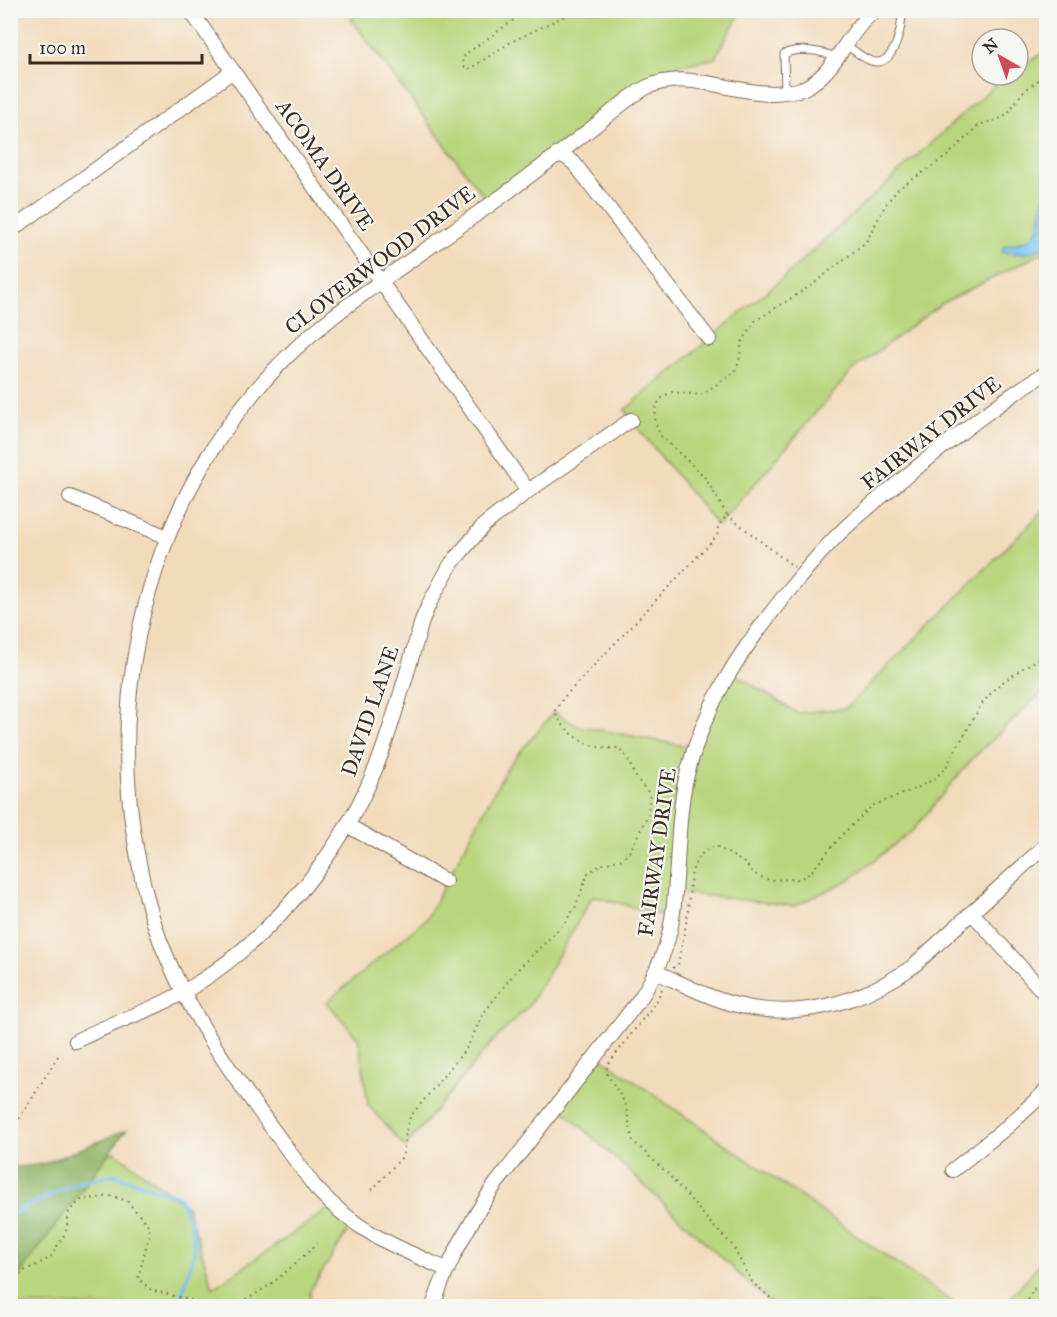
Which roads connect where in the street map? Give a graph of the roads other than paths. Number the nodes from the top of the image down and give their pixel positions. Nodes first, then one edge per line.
1 (190, 10) edge
2 (876, 10) edge
3 (902, 10) edge
4 (846, 45) junction
5 (836, 57) junction
6 (233, 71) junction
7 (785, 92) junction
8 (556, 156) junction
9 (10, 231) edge
10 (381, 282) junction
11 (709, 339) dead end
12 (1047, 374) edge
13 (631, 420) dead end
14 (528, 491) junction
15 (70, 497) dead end
16 (167, 537) junction
17 (347, 825) junction
18 (1047, 845) edge
19 (445, 881) dead end
20 (972, 913) junction
21 (656, 972) junction
22 (184, 992) junction
23 (1047, 995) edge
24 (76, 1041) dead end
25 (1047, 1091) edge
26 (953, 1170) dead end
27 (446, 1269) junction
28 (433, 1306) edge

1 - 6 street, ACOMA DRIVE
2 - 4 street, CLOVERWOOD DRIVE
3 - 4 lane
4 - 5 street, CLOVERWOOD DRIVE
5 - 7 street, CLOVERWOOD DRIVE
5 - 7 lane
6 - 9 street
6 - 10 street, ACOMA DRIVE
7 - 8 street, CLOVERWOOD DRIVE
8 - 10 street, CLOVERWOOD DRIVE
8 - 11 street
10 - 14 street, ACOMA DRIVE
10 - 16 street, CLOVERWOOD DRIVE
12 - 21 street, FAIRWAY DRIVE
13 - 14 street, DAVID LANE
14 - 17 street, DAVID LANE
15 - 16 street
16 - 22 street, CLOVERWOOD DRIVE
17 - 19 street
17 - 22 street, DAVID LANE
18 - 20 street
20 - 21 street
20 - 23 street
21 - 27 street, FAIRWAY DRIVE
22 - 24 street, DAVID LANE
22 - 27 street, CLOVERWOOD DRIVE
25 - 26 street
27 - 28 street, FAIRWAY DRIVE

